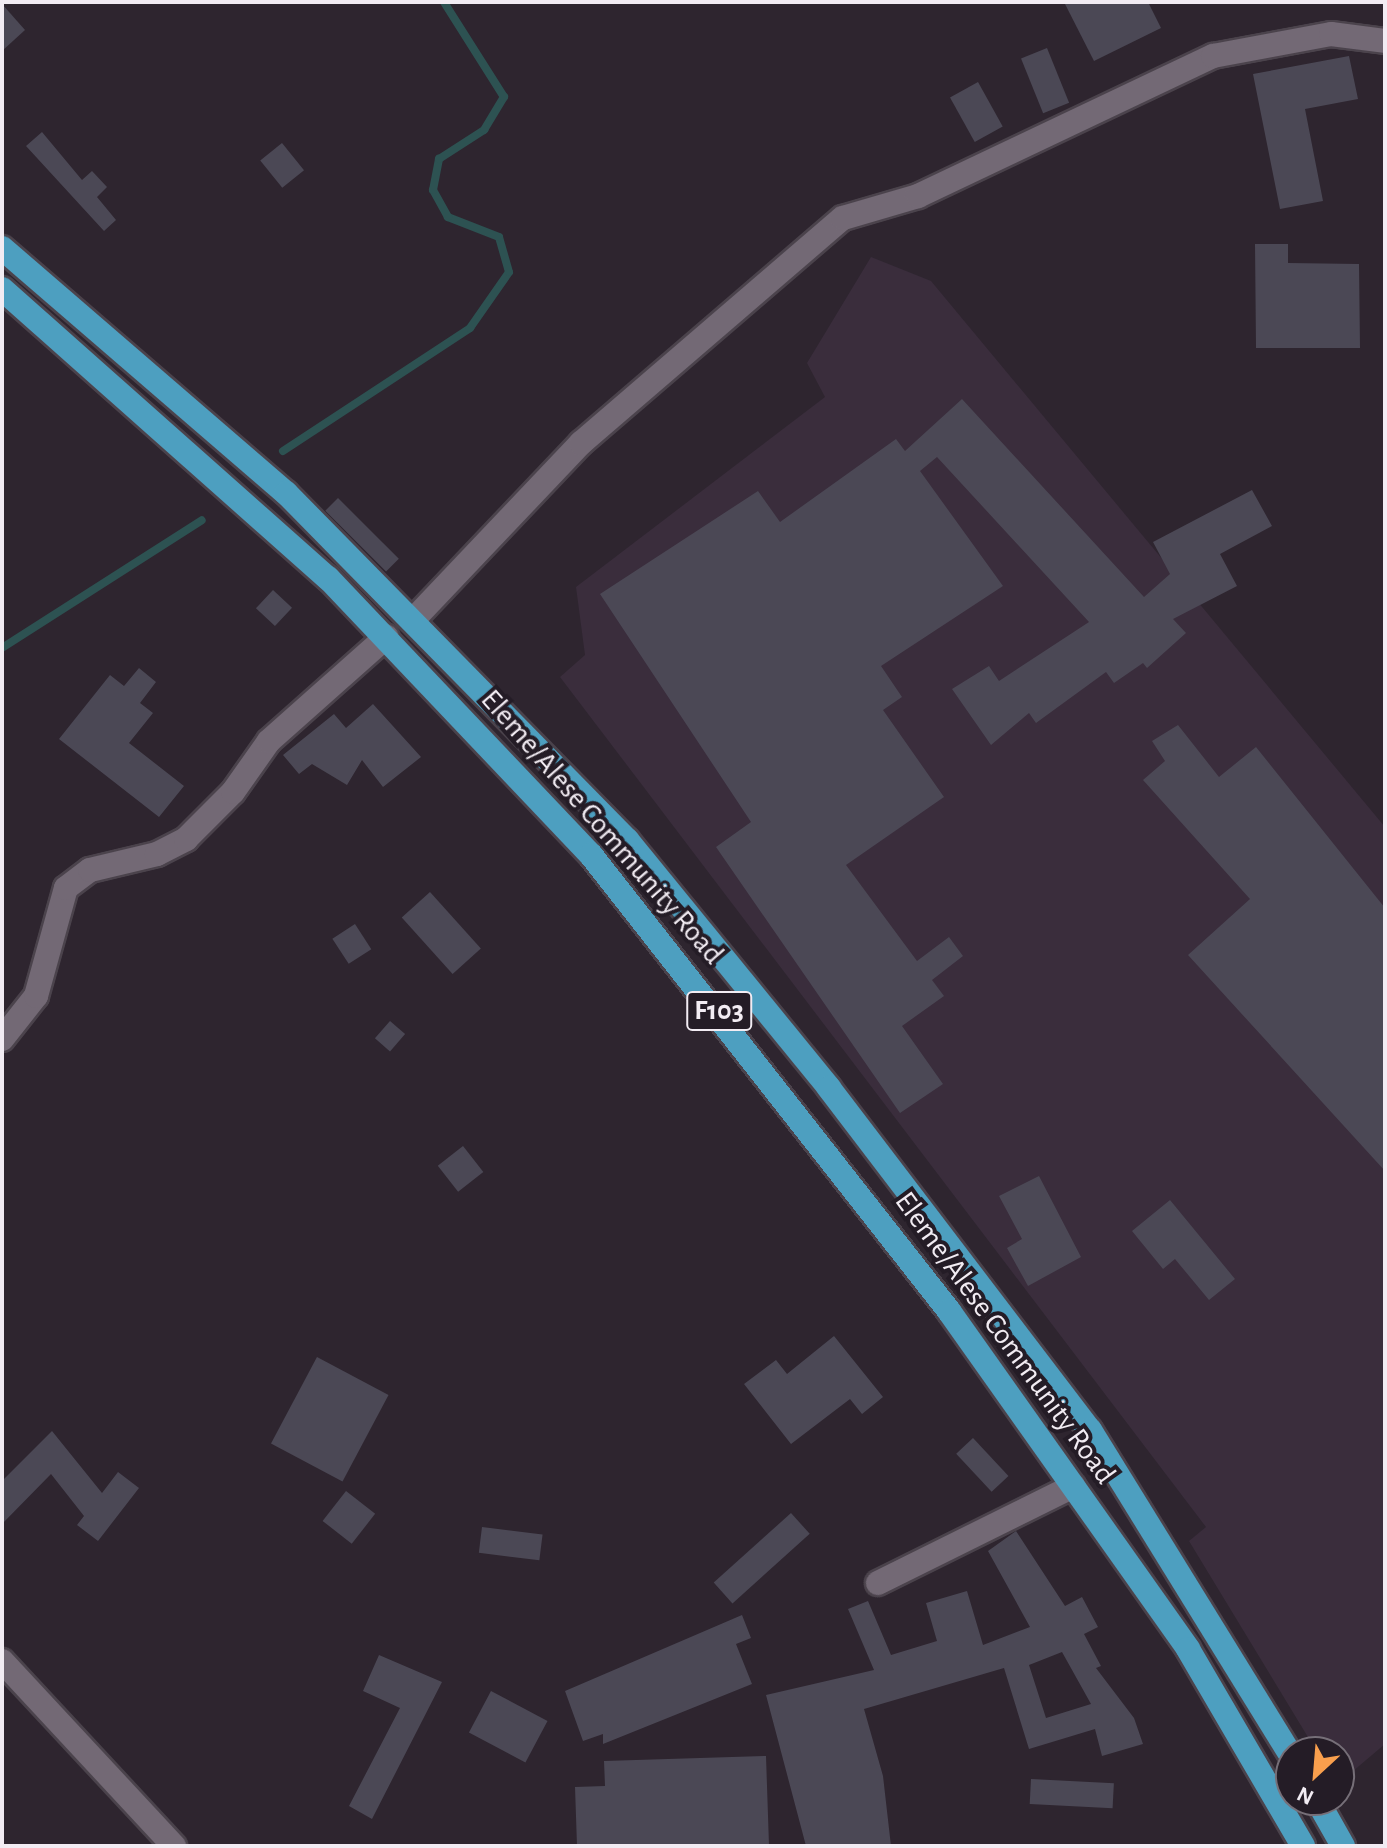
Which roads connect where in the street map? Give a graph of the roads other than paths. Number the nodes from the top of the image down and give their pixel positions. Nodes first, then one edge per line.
1 (1385, 41) edge
2 (2, 248) edge
3 (2, 289) edge
4 (414, 619) junction
5 (386, 637) junction
6 (2, 1039) edge
7 (1073, 1486) junction
8 (878, 1583) dead end
9 (2, 1661) edge
10 (1280, 1736) edge
11 (1326, 1816) edge
12 (174, 1846) edge
13 (1303, 1846) edge
14 (1343, 1846) edge

1 - 4 street
2 - 4 main road, Eleme/Alese Community Road / F103
3 - 5 main road, Eleme/Alese Community Road / F103
4 - 10 main road, Eleme/Alese Community Road / F103
5 - 6 street
5 - 7 main road, Eleme/Alese Community Road / F103
7 - 8 street
7 - 13 main road, Eleme/Alese Community Road / F103
9 - 12 street
11 - 14 main road

